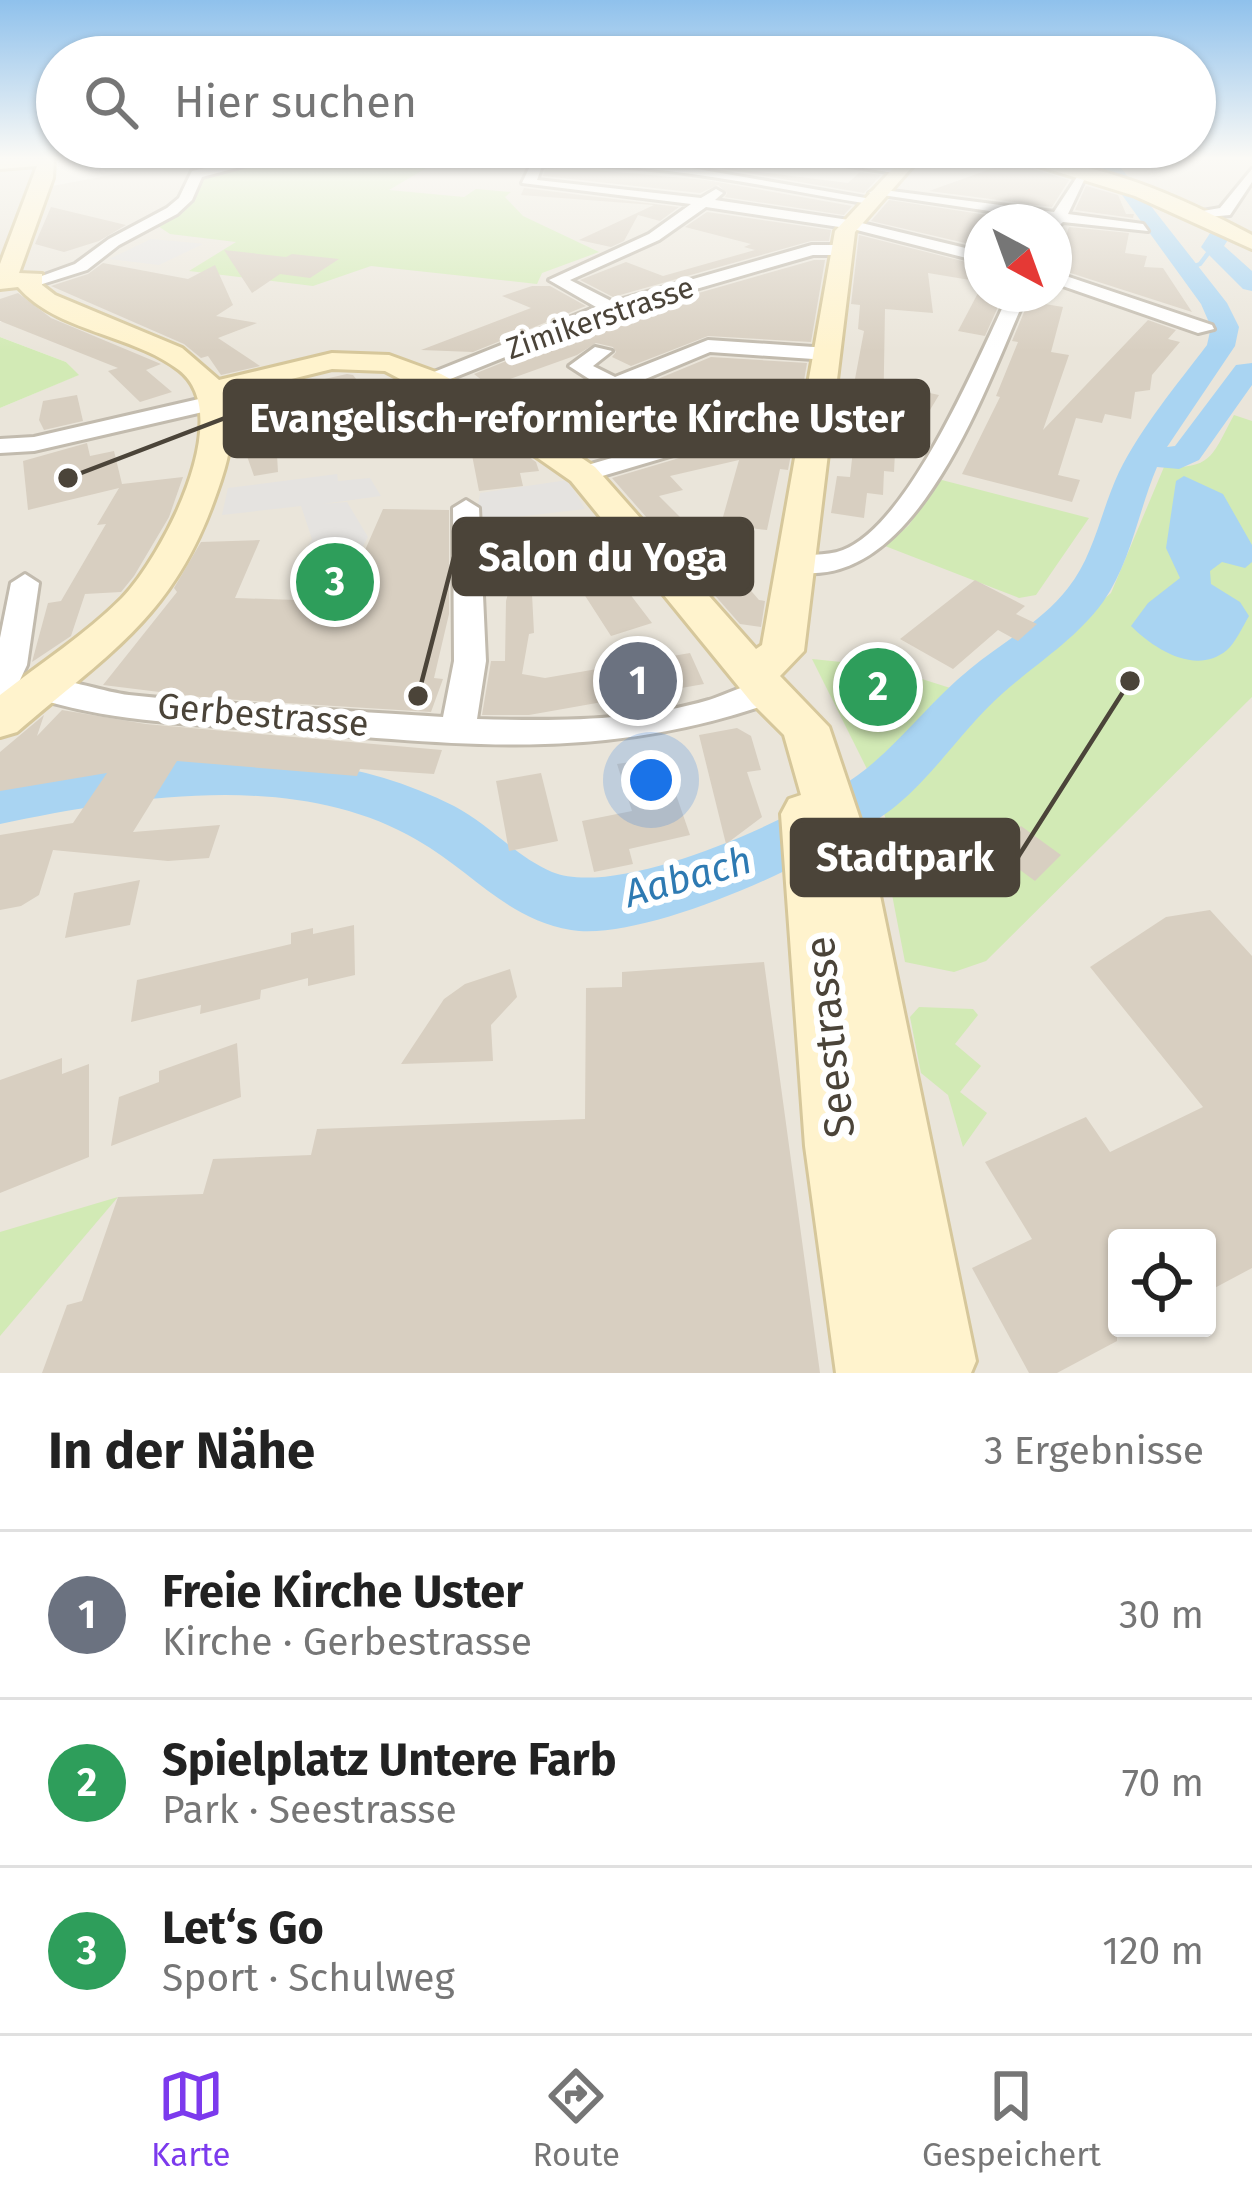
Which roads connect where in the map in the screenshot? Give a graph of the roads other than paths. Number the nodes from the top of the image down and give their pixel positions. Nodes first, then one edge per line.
1 (31, 223) edge
2 (149, 223) edge
3 (674, 223) edge
4 (798, 223) edge
5 (856, 223) edge
6 (1082, 223) edge
7 (1217, 223) edge
8 (1143, 228) dead end
9 (846, 234) junction
10 (1251, 242) edge
11 (964, 254) edge
12 (18, 284) edge
13 (1072, 284) edge
14 (611, 308) junction
15 (1009, 312) edge
16 (1205, 329) dead end
17 (602, 351) dead end
18 (828, 353) junction
19 (430, 380) junction
20 (614, 385) junction
21 (211, 397) junction
22 (821, 404) junction
23 (513, 426) junction
24 (0, 446) edge
25 (584, 474) junction
26 (466, 508) dead end
27 (799, 552) junction
28 (25, 583) dead end
29 (761, 684) junction
30 (42, 688) junction
31 (2, 708) edge
32 (457, 732) junction
33 (907, 1368) edge

1 - 12 street
2 - 12 street
3 - 14 street
4 - 9 street
5 - 9 street
6 - 8 street
7 - 10 street
9 - 11 street
9 - 14 street, Zimikerstrasse
9 - 18 street
12 - 21 street
13 - 16 street
14 - 19 street, Zimikerstrasse
15 - 27 street
17 - 20 street
18 - 20 street
18 - 22 street
19 - 21 street
19 - 23 street
20 - 23 street
21 - 24 street
21 - 30 street
22 - 25 street
22 - 27 street
23 - 25 street
25 - 29 street
26 - 32 street
27 - 29 street
28 - 31 street
29 - 32 street, Gerbestrasse
29 - 33 street, Seestrasse
30 - 31 street
30 - 32 street, Gerbestrasse

